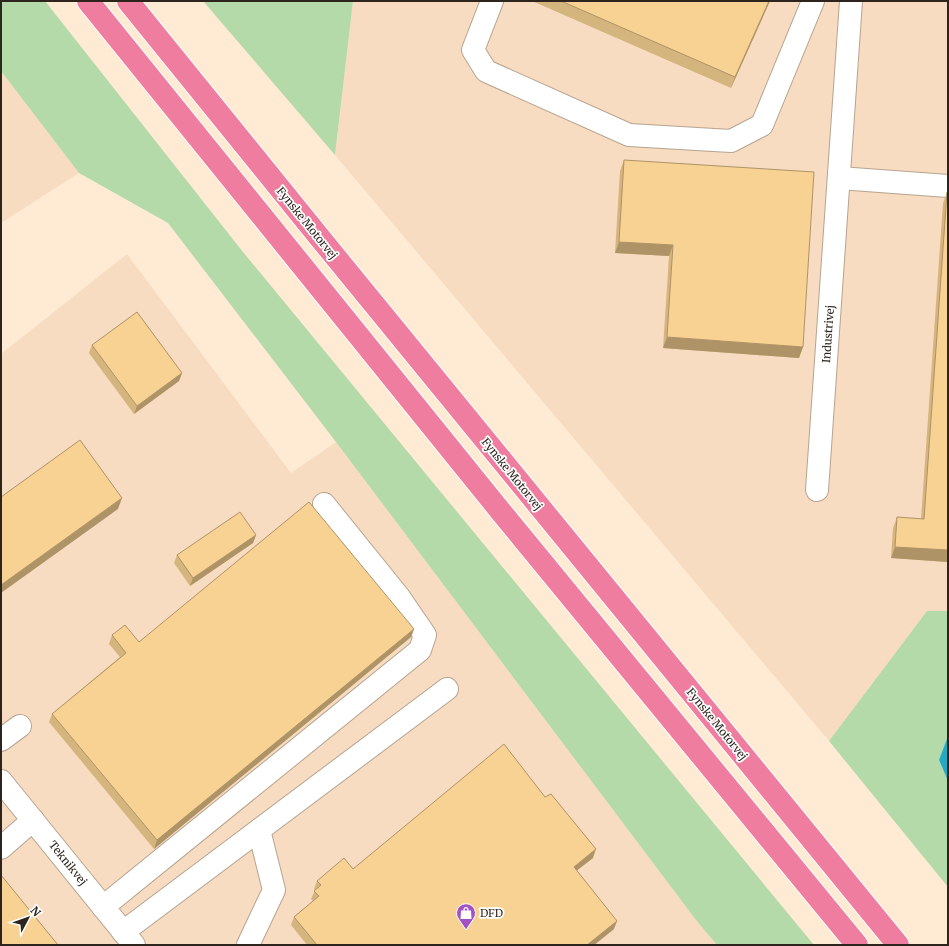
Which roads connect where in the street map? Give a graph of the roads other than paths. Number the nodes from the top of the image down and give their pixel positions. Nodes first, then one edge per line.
1 (88, 1) edge
2 (128, 1) edge
3 (492, 1) edge
4 (813, 1) edge
5 (851, 1) edge
6 (839, 178) junction
7 (948, 186) edge
8 (817, 490) dead end
9 (324, 504) dead end
10 (447, 690) dead end
11 (20, 726) dead end
12 (1, 740) edge
13 (1, 781) edge
14 (33, 820) junction
15 (259, 830) junction
16 (1, 848) edge
17 (103, 907) junction
18 (129, 938) edge
19 (248, 945) edge
20 (857, 945) edge
21 (898, 945) edge

1 - 20 highway
2 - 21 highway, Fynske Motorvej
3 - 4 street
5 - 6 street, Industrivej
6 - 7 street
6 - 8 street, Industrivej
9 - 17 street
10 - 15 street
11 - 12 street
13 - 14 street, Teknikvej
14 - 16 street
14 - 17 street, Teknikvej
15 - 18 street
15 - 19 street
17 - 18 street, Teknikvej

